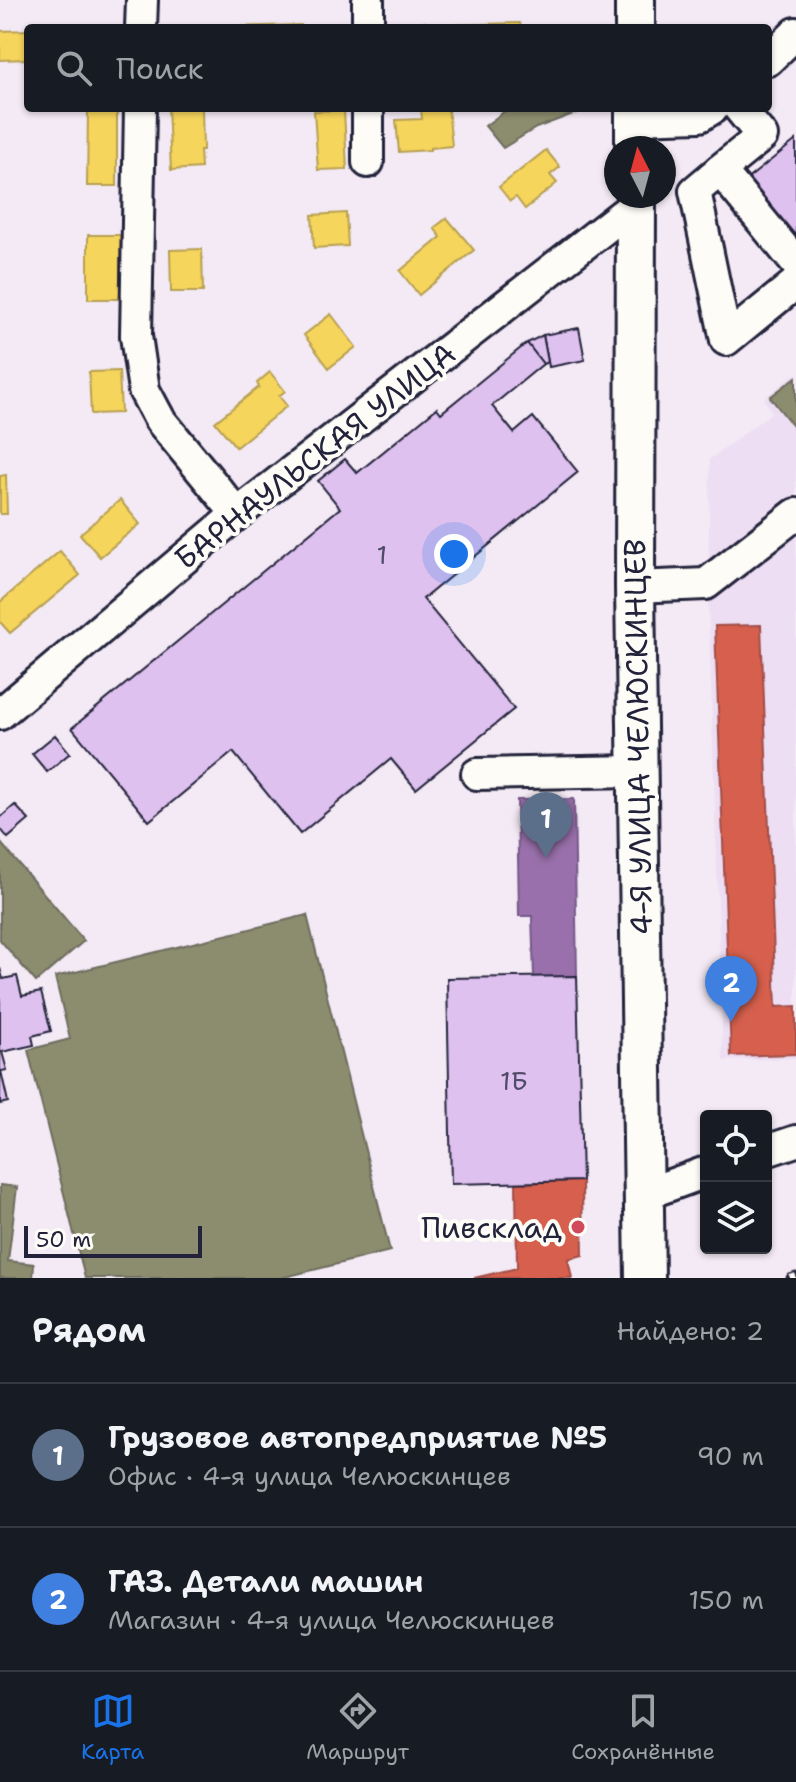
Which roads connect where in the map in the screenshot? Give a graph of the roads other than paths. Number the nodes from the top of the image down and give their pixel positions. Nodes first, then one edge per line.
1 (142, 0) edge
2 (368, 0) edge
3 (635, 0) edge
4 (141, 24) edge
5 (368, 24) edge
6 (635, 24) edge
7 (796, 33) edge
8 (772, 56) edge
9 (140, 112) edge
10 (368, 112) edge
11 (706, 112) edge
12 (742, 112) edge
13 (635, 125) edge
14 (368, 162) dead end
15 (720, 170) junction
16 (626, 208) edge
17 (636, 208) edge
18 (796, 263) edge
19 (796, 283) edge
20 (237, 514) junction
21 (796, 514) edge
22 (635, 587) junction
23 (6, 703) edge
24 (638, 771) junction
25 (477, 774) dead end
26 (796, 1141) edge
27 (772, 1149) edge
28 (700, 1174) edge
29 (643, 1195) junction
30 (645, 1278) edge

1 - 4 street
2 - 5 street
3 - 6 main road
7 - 8 street
9 - 20 street
10 - 14 street
11 - 13 street
12 - 15 street
15 - 18 street
15 - 19 street
16 - 20 street, БАРНАУЛЬСКАЯ УЛИЦА
17 - 22 main road, 4-Я УЛИЦА ЧЕЛЮСКИНЦЕВ
20 - 23 street, БАРНАУЛЬСКАЯ УЛИЦА
21 - 22 street
22 - 24 main road, 4-Я УЛИЦА ЧЕЛЮСКИНЦЕВ
24 - 25 street
24 - 29 main road, 4-Я УЛИЦА ЧЕЛЮСКИНЦЕВ
26 - 27 street
28 - 29 street
29 - 30 main road, 4-Я УЛИЦА ЧЕЛЮСКИНЦЕВ

